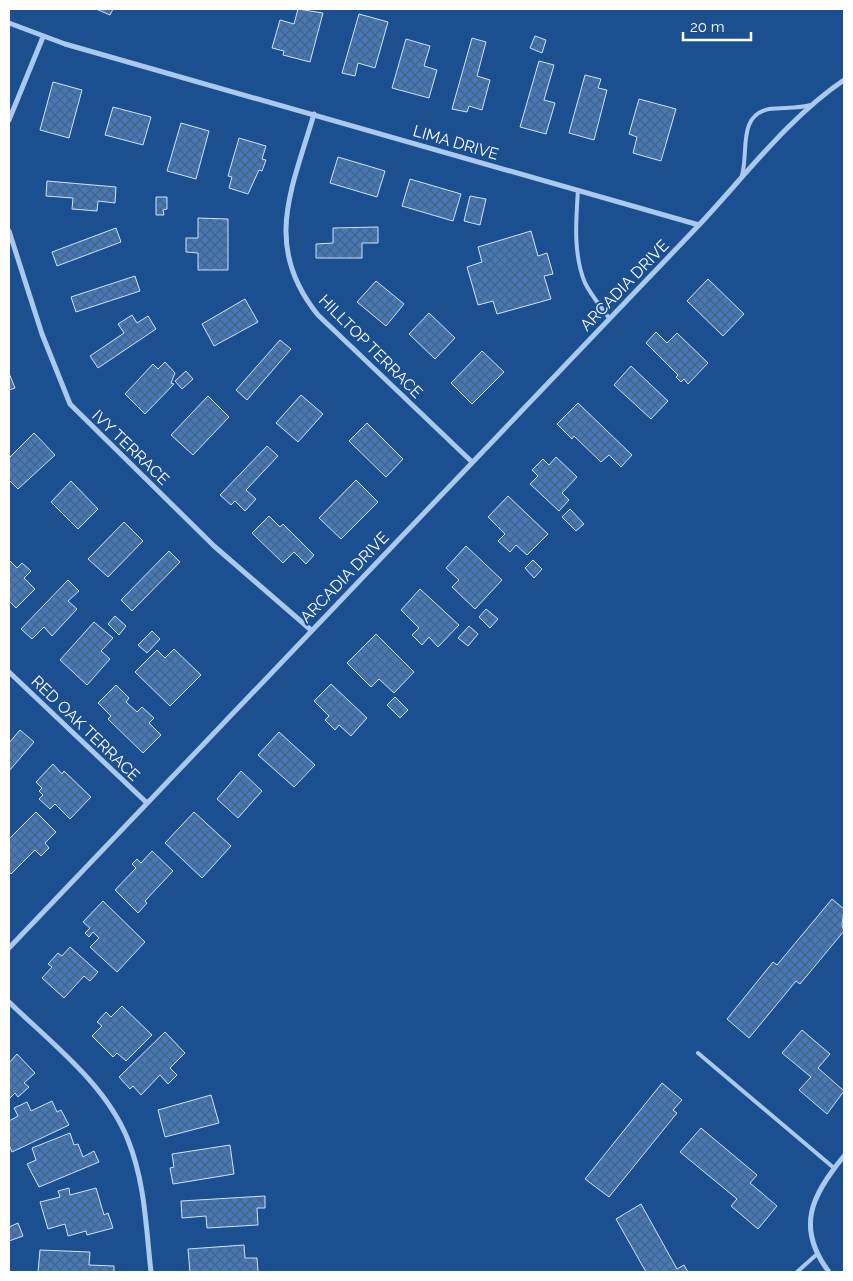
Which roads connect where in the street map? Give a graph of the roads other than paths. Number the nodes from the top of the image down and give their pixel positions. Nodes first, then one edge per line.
1 (9, 23) edge
2 (43, 37) junction
3 (844, 80) edge
4 (813, 104) junction
5 (314, 114) junction
6 (9, 120) edge
7 (739, 182) junction
8 (578, 190) junction
9 (700, 225) junction
10 (9, 231) edge
11 (609, 318) junction
12 (472, 462) junction
13 (311, 630) junction
14 (9, 672) edge
15 (147, 803) junction
16 (9, 948) edge
17 (9, 1002) edge
18 (698, 1053) dead end
19 (844, 1156) edge
20 (834, 1168) junction
21 (816, 1255) junction
22 (151, 1272) edge
23 (797, 1272) edge
24 (829, 1272) edge

1 - 2 street, LIMA DRIVE
2 - 5 street, LIMA DRIVE
2 - 6 street
3 - 4 street
4 - 7 street
4 - 7 lane
5 - 8 street, LIMA DRIVE
5 - 12 street, HILLTOP TERRACE
7 - 9 street
8 - 9 street, LIMA DRIVE
8 - 11 lane
9 - 11 street, ARCADIA DRIVE
10 - 13 street, IVY TERRACE
11 - 12 street, ARCADIA DRIVE
12 - 13 street, ARCADIA DRIVE
13 - 15 street, ARCADIA DRIVE
14 - 15 street, RED OAK TERRACE
15 - 16 street, ARCADIA DRIVE
17 - 22 street
18 - 20 lane
19 - 20 street
20 - 21 street
21 - 23 lane
21 - 24 street

